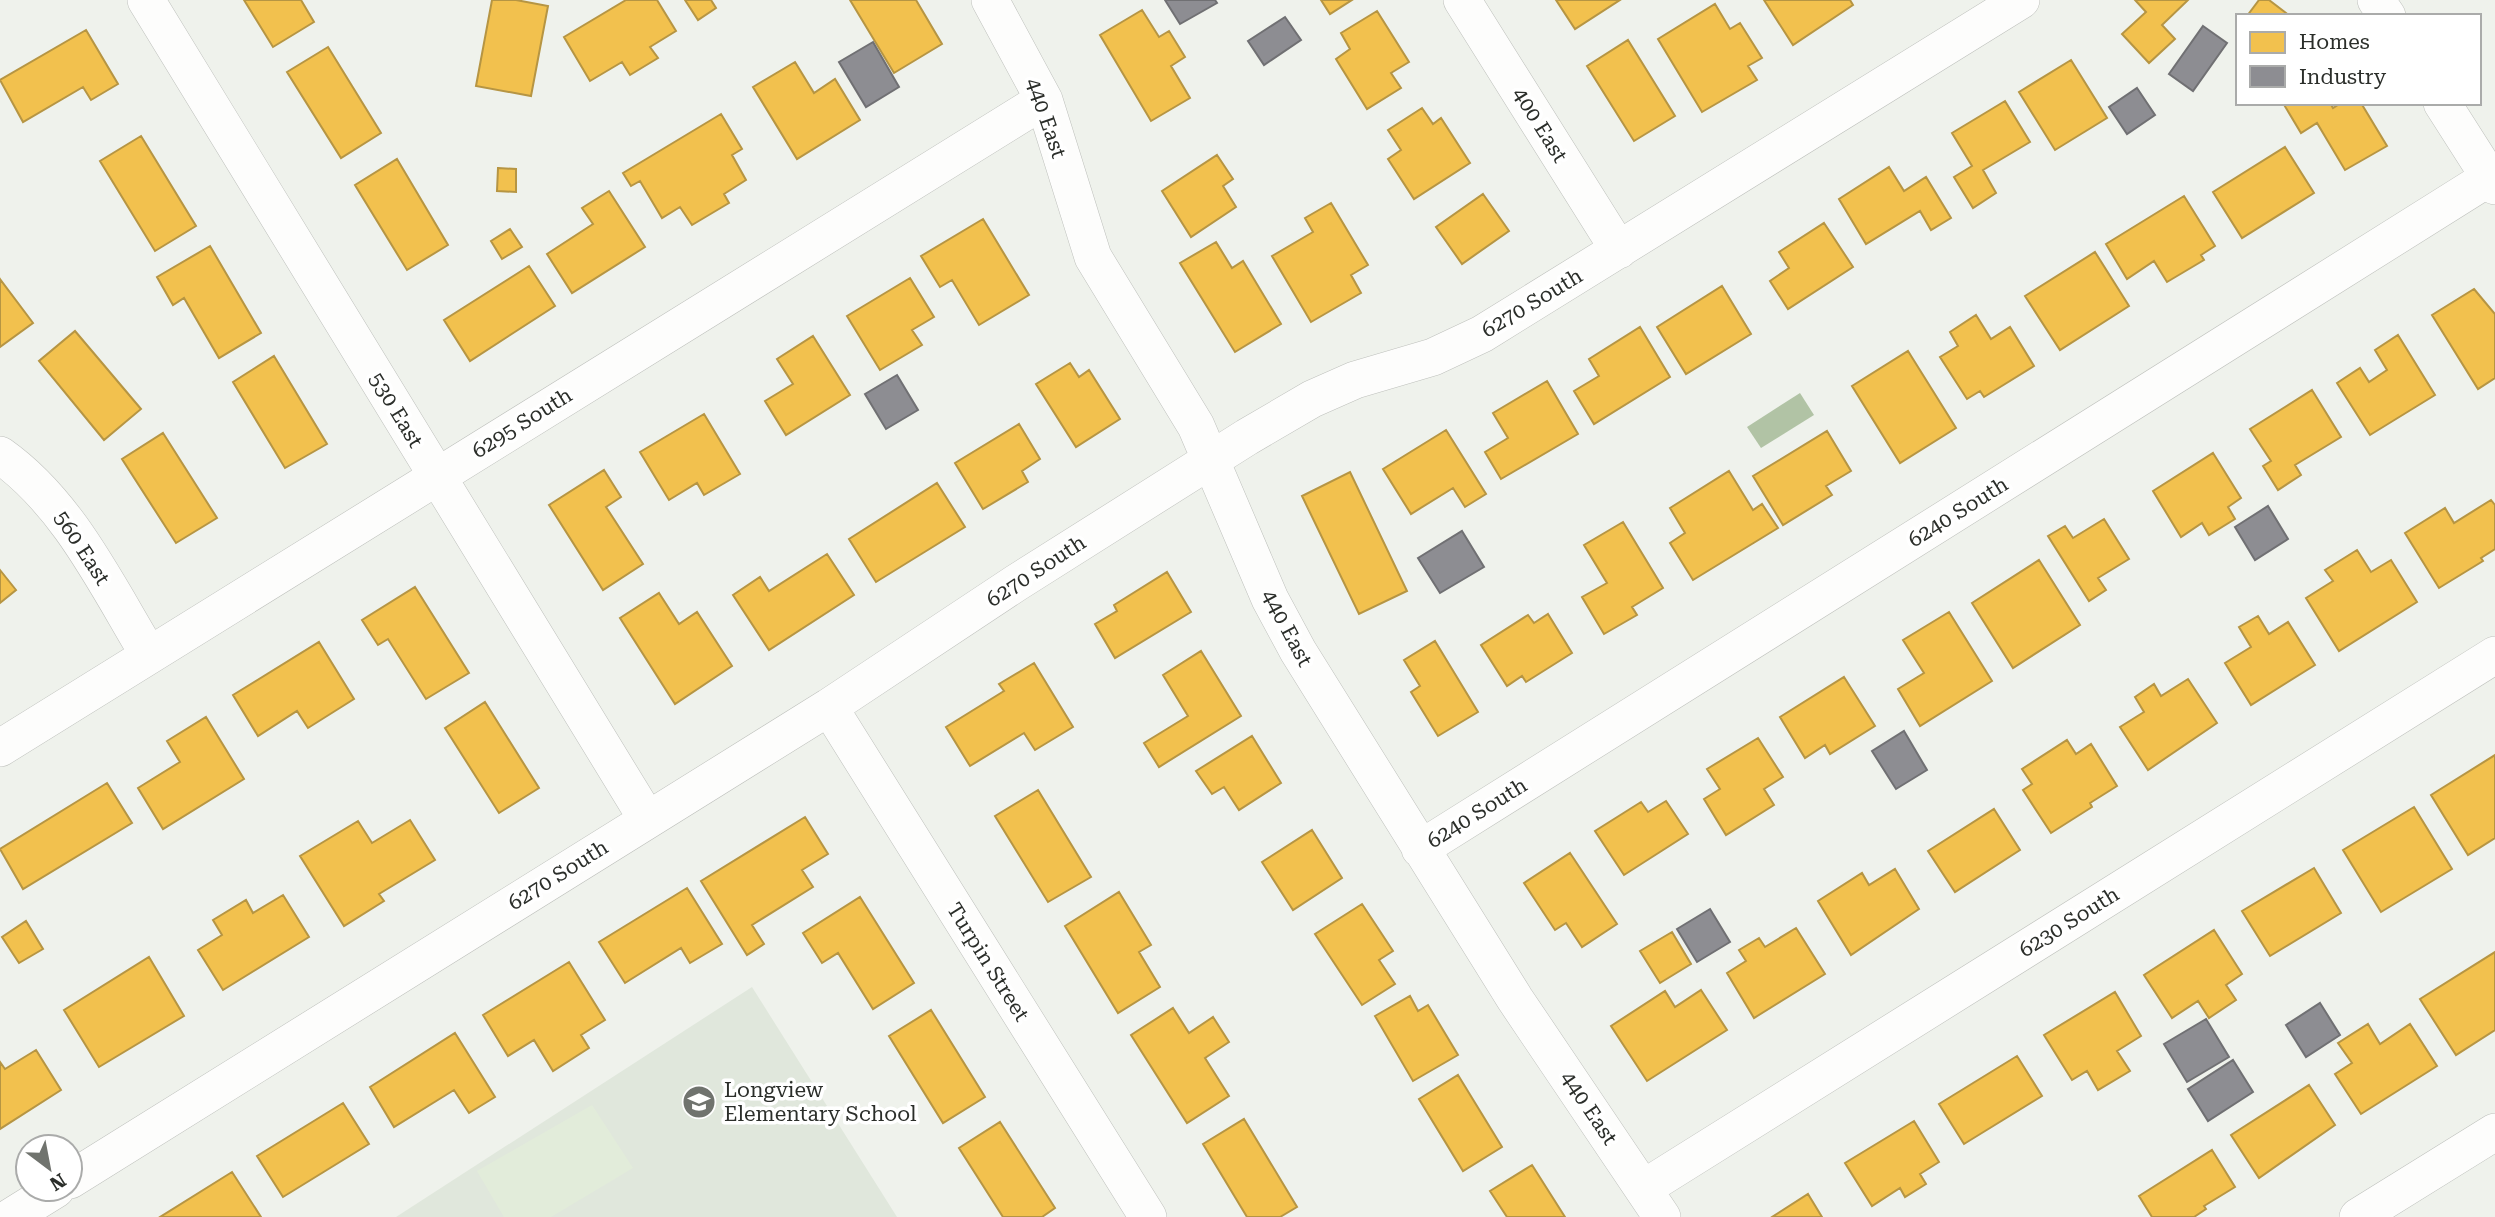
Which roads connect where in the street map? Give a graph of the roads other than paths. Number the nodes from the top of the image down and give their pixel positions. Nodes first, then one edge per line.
1 (146, 0) edge
2 (990, 0) edge
3 (1462, 0) edge
4 (2021, 0) edge
5 (1044, 100) junction
6 (2443, 105) edge
7 (2493, 179) edge
8 (1619, 250) junction
9 (0, 455) edge
10 (1213, 460) junction
11 (436, 476) junction
12 (149, 654) junction
13 (2495, 655) edge
14 (829, 707) junction
15 (0, 748) edge
16 (648, 819) junction
17 (1420, 849) junction
18 (2495, 1132) edge
19 (84, 1171) edge
20 (34, 1203) edge
21 (1653, 1203) edge
22 (11, 1217) edge
23 (1148, 1217) edge
24 (2358, 1217) edge

1 - 11 street, 530 East
2 - 5 street, 440 East
3 - 8 street, 400 East
4 - 8 street, 6270 South
5 - 10 street, 440 East
5 - 11 street, 6295 South
6 - 7 street
7 - 17 street, 6240 South
8 - 10 street, 6270 South
9 - 12 street, 560 East
10 - 14 street, 6270 South
10 - 17 street, 440 East
11 - 12 street, 6295 South
11 - 16 street, 530 East
12 - 15 street, 6295 South
13 - 21 street, 6230 South
14 - 16 street, 6270 South
14 - 23 street, Turpin Street
16 - 19 street, 6270 South
17 - 21 street, 440 East
18 - 24 street
20 - 22 street

